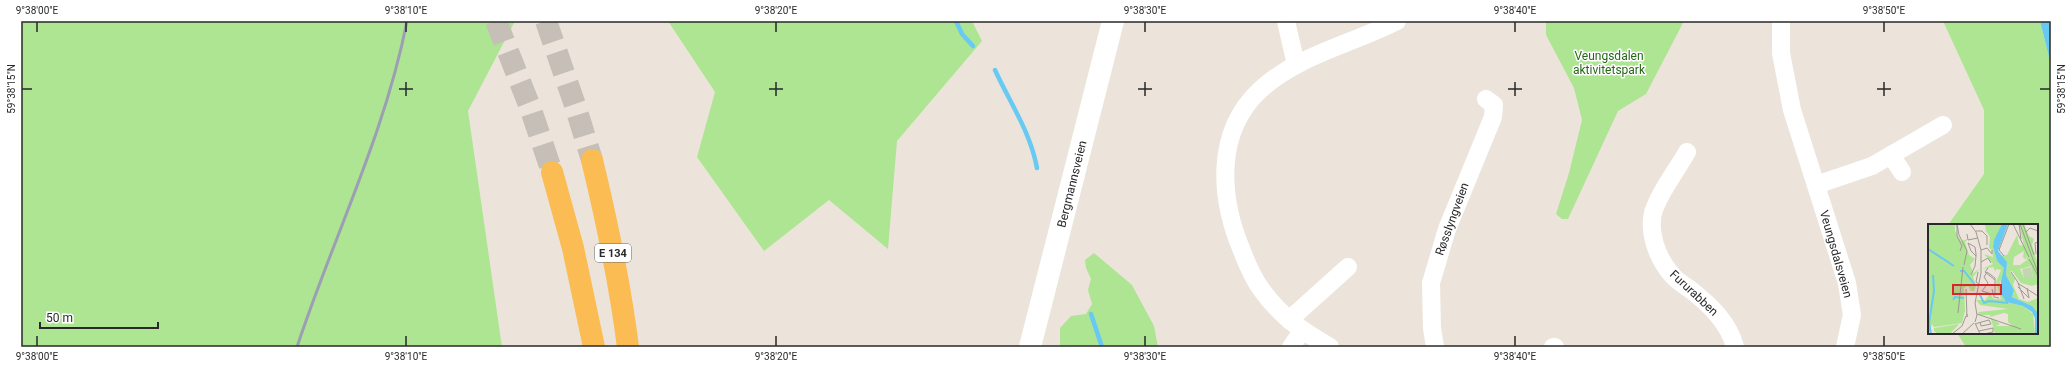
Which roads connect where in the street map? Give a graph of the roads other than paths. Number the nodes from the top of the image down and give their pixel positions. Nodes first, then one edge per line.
1 (1113, 21) edge
2 (1286, 21) edge
3 (1397, 21) edge
4 (1781, 21) edge
5 (1296, 65) junction
6 (1486, 98) dead end
7 (1943, 124) dead end
8 (1687, 152) dead end
9 (1892, 156) junction
10 (592, 160) tunnel mouth
11 (552, 172) tunnel mouth
12 (1902, 172) dead end
13 (1816, 185) junction
14 (1348, 267) dead end
15 (1295, 326) junction
16 (594, 347) edge
17 (628, 347) edge
18 (1030, 347) edge
19 (1291, 347) edge
20 (1330, 347) edge
21 (1435, 347) edge
22 (1735, 347) edge
23 (1845, 347) edge

1 - 18 main road, Bergmannsveien
2 - 5 street
3 - 5 street
4 - 13 street, Veungsdalsveien
5 - 15 street
6 - 21 street, Røsslyngveien
7 - 9 street
8 - 22 street, Fururabben
9 - 12 street
9 - 13 street
10 - 17 highway, E 134
11 - 16 highway
13 - 23 street, Veungsdalsveien
14 - 15 street
15 - 19 street
15 - 20 street

